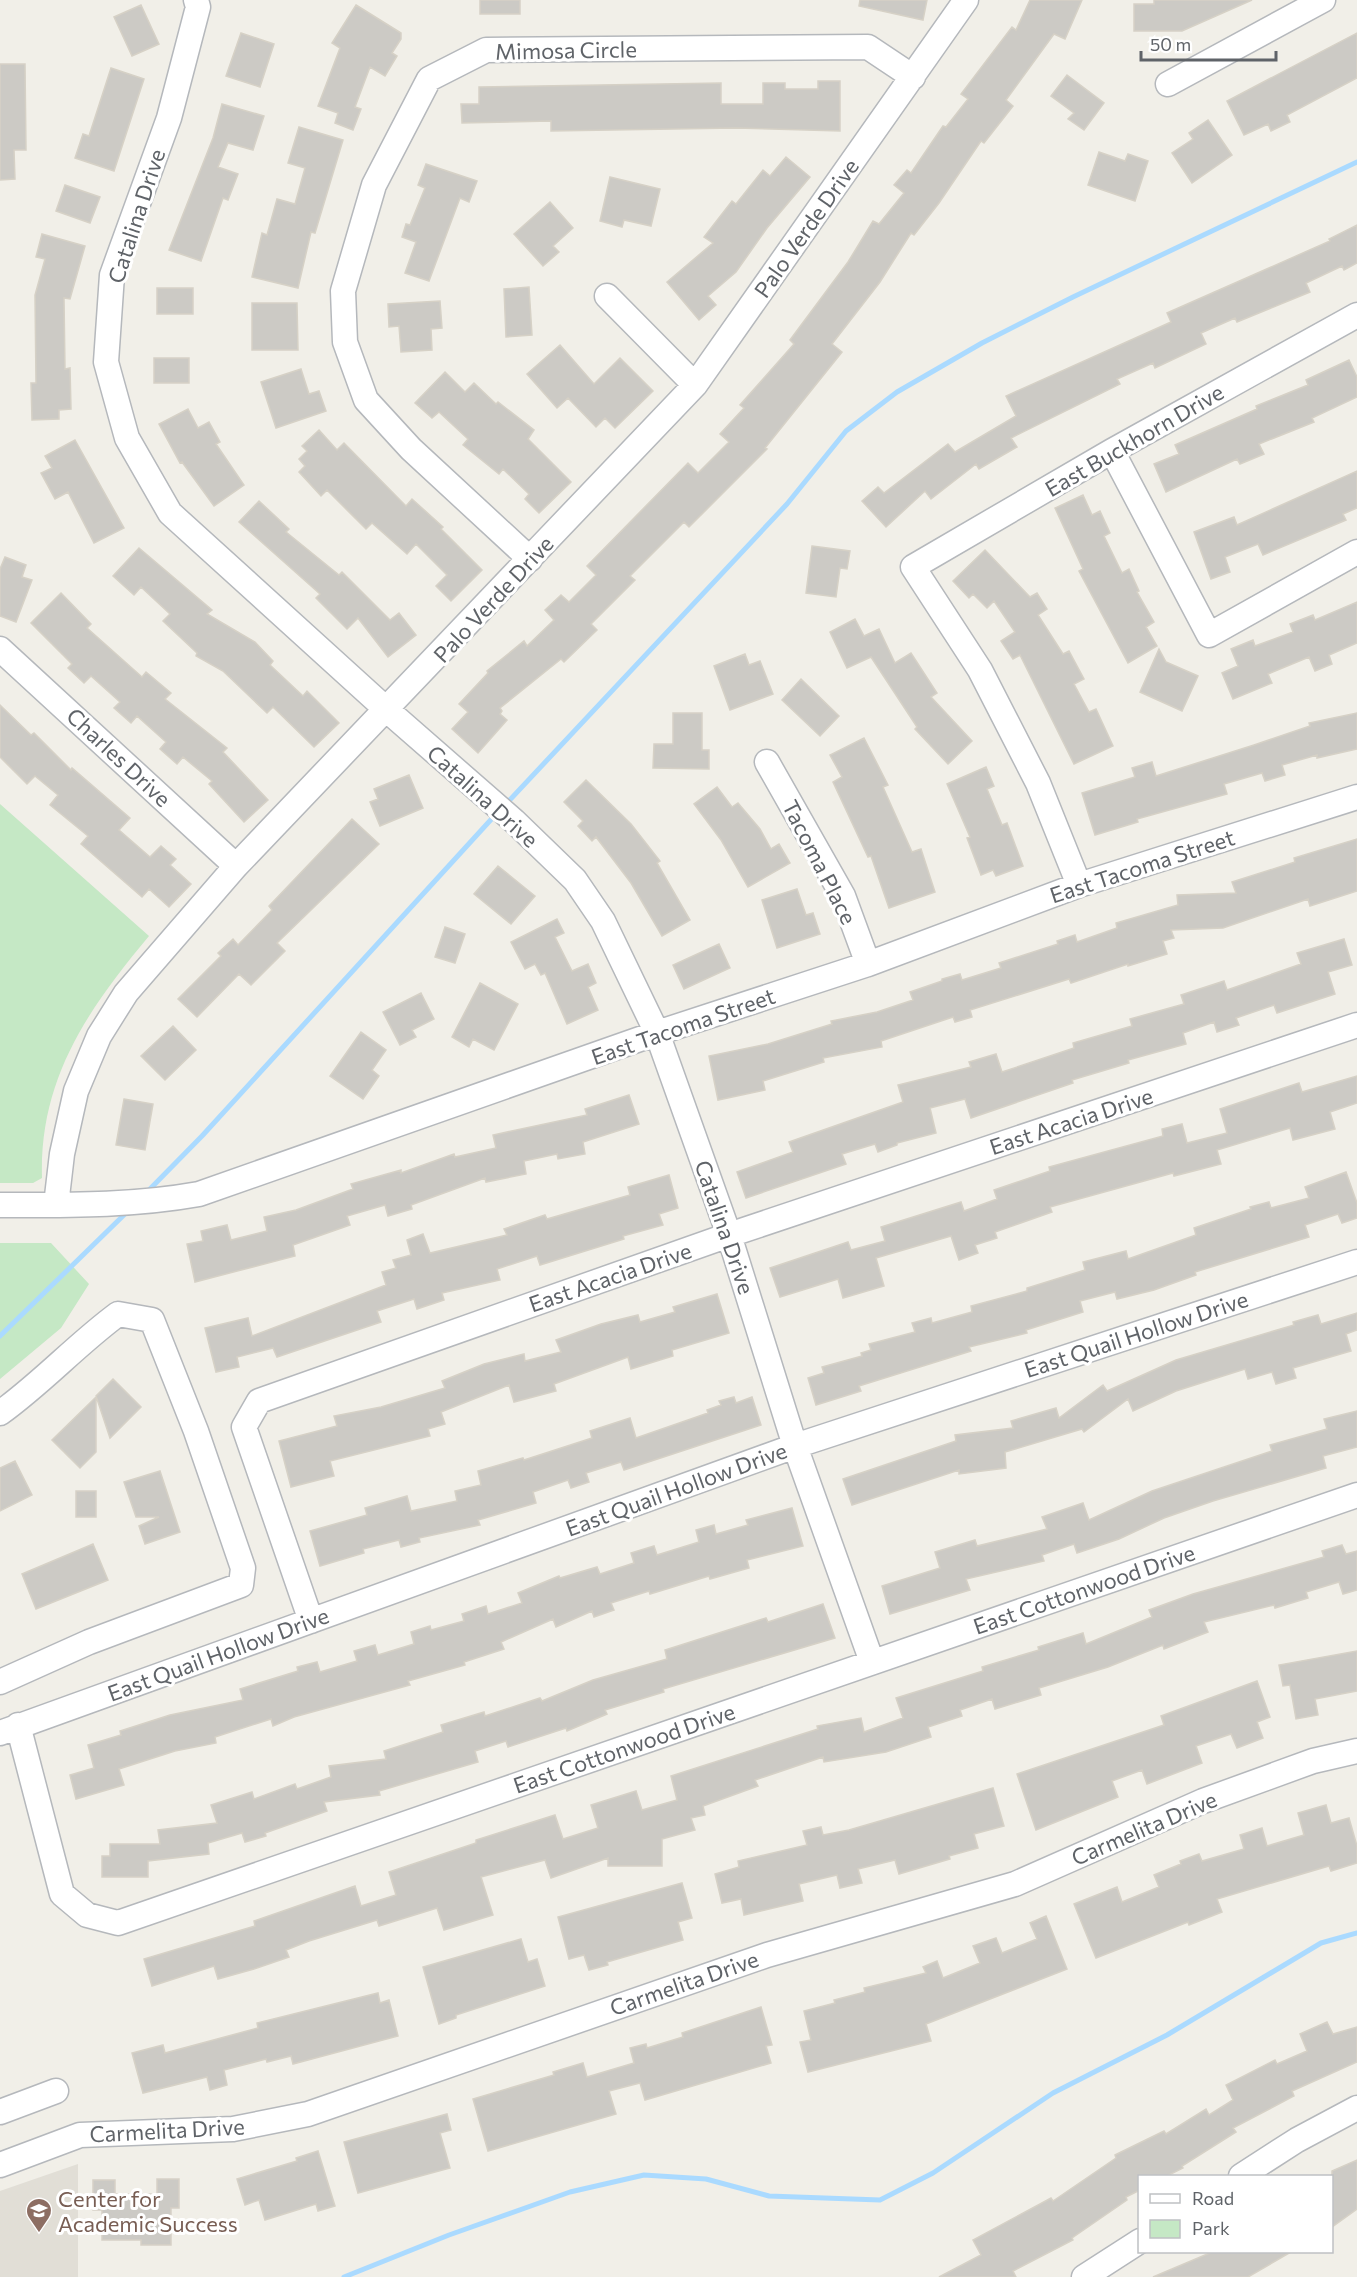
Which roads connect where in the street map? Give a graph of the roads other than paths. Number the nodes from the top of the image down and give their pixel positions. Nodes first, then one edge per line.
1 (195, 0) edge
2 (966, 0) edge
3 (1313, 2) edge
4 (913, 77) junction
5 (1168, 84) dead end
6 (607, 296) dead end
7 (1357, 315) edge
8 (695, 385) junction
9 (1112, 451) junction
10 (1357, 552) edge
11 (530, 559) junction
12 (0, 649) edge
13 (387, 710) junction
14 (767, 762) dead end
15 (1357, 797) edge
16 (236, 866) junction
17 (1079, 885) junction
18 (868, 964) junction
19 (1357, 1026) edge
20 (657, 1033) junction
21 (0, 1205) edge
22 (56, 1205) junction
23 (729, 1235) junction
24 (1357, 1262) edge
25 (0, 1413) edge
26 (795, 1446) junction
27 (1357, 1495) edge
28 (311, 1621) junction
29 (872, 1662) junction
30 (0, 1682) edge
31 (9, 1729) edge
32 (1357, 1751) edge
33 (56, 2091) dead end
34 (1357, 2108) edge
35 (0, 2112) edge
36 (0, 2165) edge
37 (1243, 2175) edge
38 (1138, 2242) edge
39 (1084, 2277) edge

1 - 13 street, Catalina Drive
2 - 4 street, Palo Verde Drive
3 - 5 street
4 - 8 street, Palo Verde Drive
4 - 11 street, Mimosa Circle
6 - 8 street
7 - 9 street, East Buckhorn Drive
8 - 11 street, Palo Verde Drive
9 - 10 street
9 - 17 street, East Buckhorn Drive
11 - 13 street, Palo Verde Drive
12 - 16 street, Charles Drive
13 - 16 street, Palo Verde Drive
13 - 20 street, Catalina Drive
14 - 18 street, Tacoma Place
15 - 17 street, East Tacoma Street
16 - 22 street, Palo Verde Drive
17 - 18 street, East Tacoma Street
18 - 20 street, East Tacoma Street
19 - 23 street, East Acacia Drive
20 - 22 street, East Tacoma Street
20 - 23 street, Catalina Drive
21 - 22 street, East Tacoma Street
23 - 26 street, Catalina Drive
23 - 28 street, East Acacia Drive
24 - 26 street, East Quail Hollow Drive
25 - 30 street
26 - 28 street, East Quail Hollow Drive
26 - 29 street, Catalina Drive
27 - 29 street, East Cottonwood Drive
28 - 31 street, East Quail Hollow Drive
29 - 31 street, East Cottonwood Drive
32 - 36 street, Carmelita Drive
33 - 35 street
34 - 37 street
38 - 39 street

